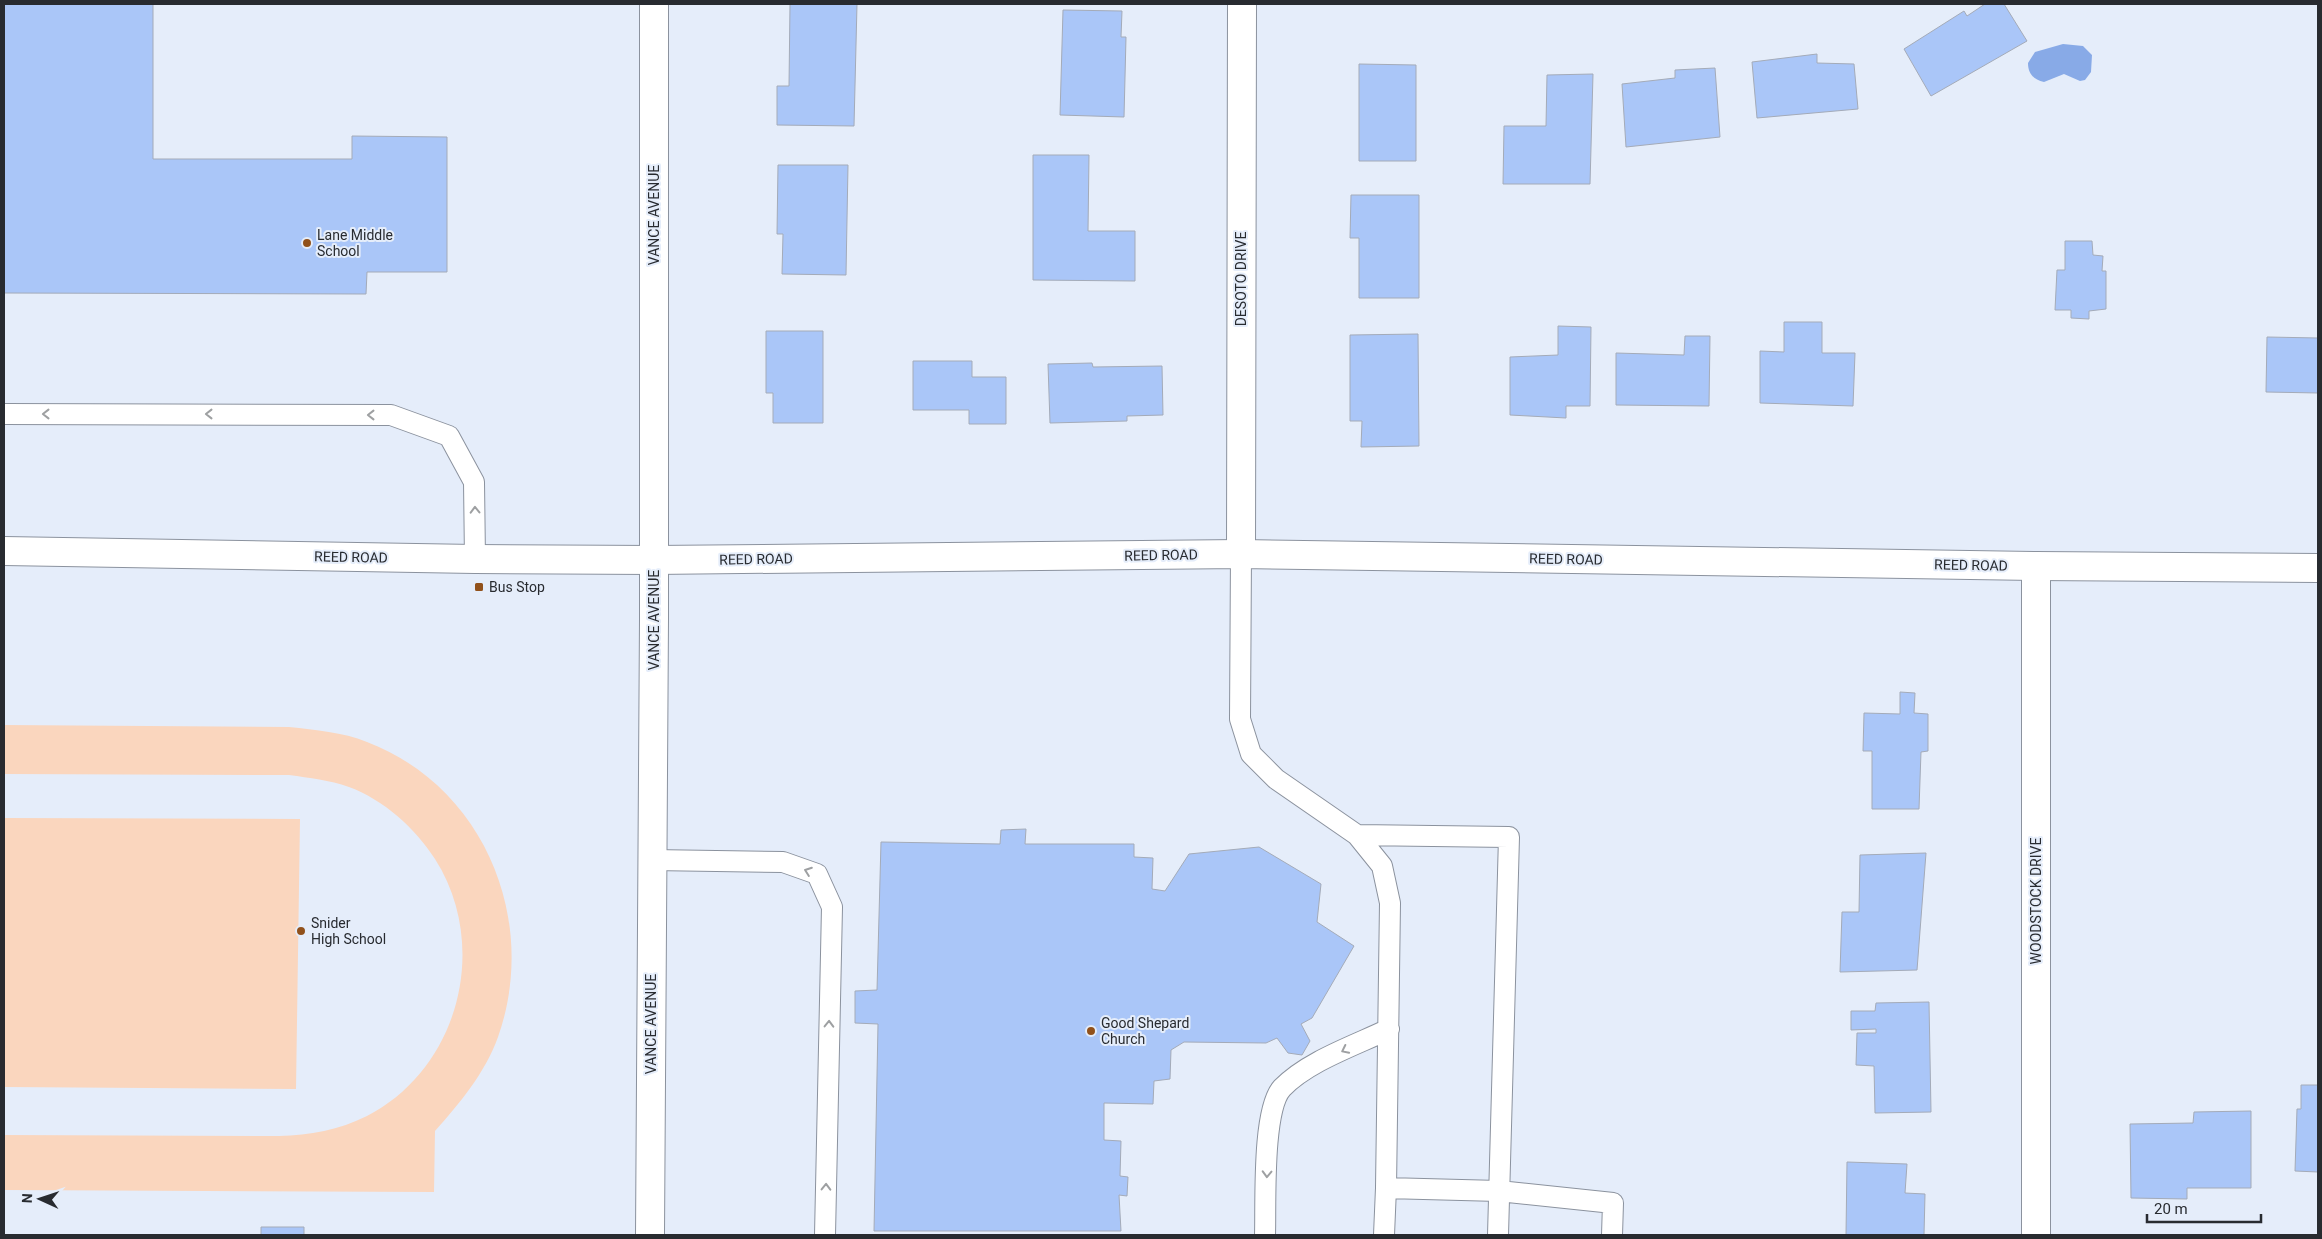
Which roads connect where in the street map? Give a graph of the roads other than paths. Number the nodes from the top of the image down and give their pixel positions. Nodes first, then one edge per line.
1 (654, 4) edge
2 (1242, 4) edge
3 (4, 414) edge
4 (4, 550) edge
5 (1241, 554) junction
6 (475, 559) junction
7 (654, 560) junction
8 (2036, 566) junction
9 (2318, 568) edge
10 (1357, 835) junction
11 (652, 860) junction
12 (1389, 1030) junction
13 (1386, 1188) junction
14 (1499, 1191) junction
15 (650, 1235) edge
16 (825, 1235) edge
17 (1265, 1235) edge
18 (1384, 1235) edge
19 (1498, 1235) edge
20 (1612, 1235) edge
21 (2036, 1235) edge

1 - 7 street, VANCE AVENUE
2 - 5 street, DESOTO DRIVE
6 -> 3 lane
4 - 6 street, REED ROAD
5 - 7 street, REED ROAD
5 - 8 street, REED ROAD
5 - 10 lane
6 - 7 street, REED ROAD
7 - 11 street, VANCE AVENUE
8 - 9 street, REED ROAD
8 - 21 street, WOODSTOCK DRIVE
10 - 12 lane
10 - 14 lane
11 - 15 street, VANCE AVENUE
16 -> 11 lane
12 - 13 lane
12 -> 17 lane
13 - 14 lane
13 - 18 lane
14 - 19 lane
14 - 20 lane

